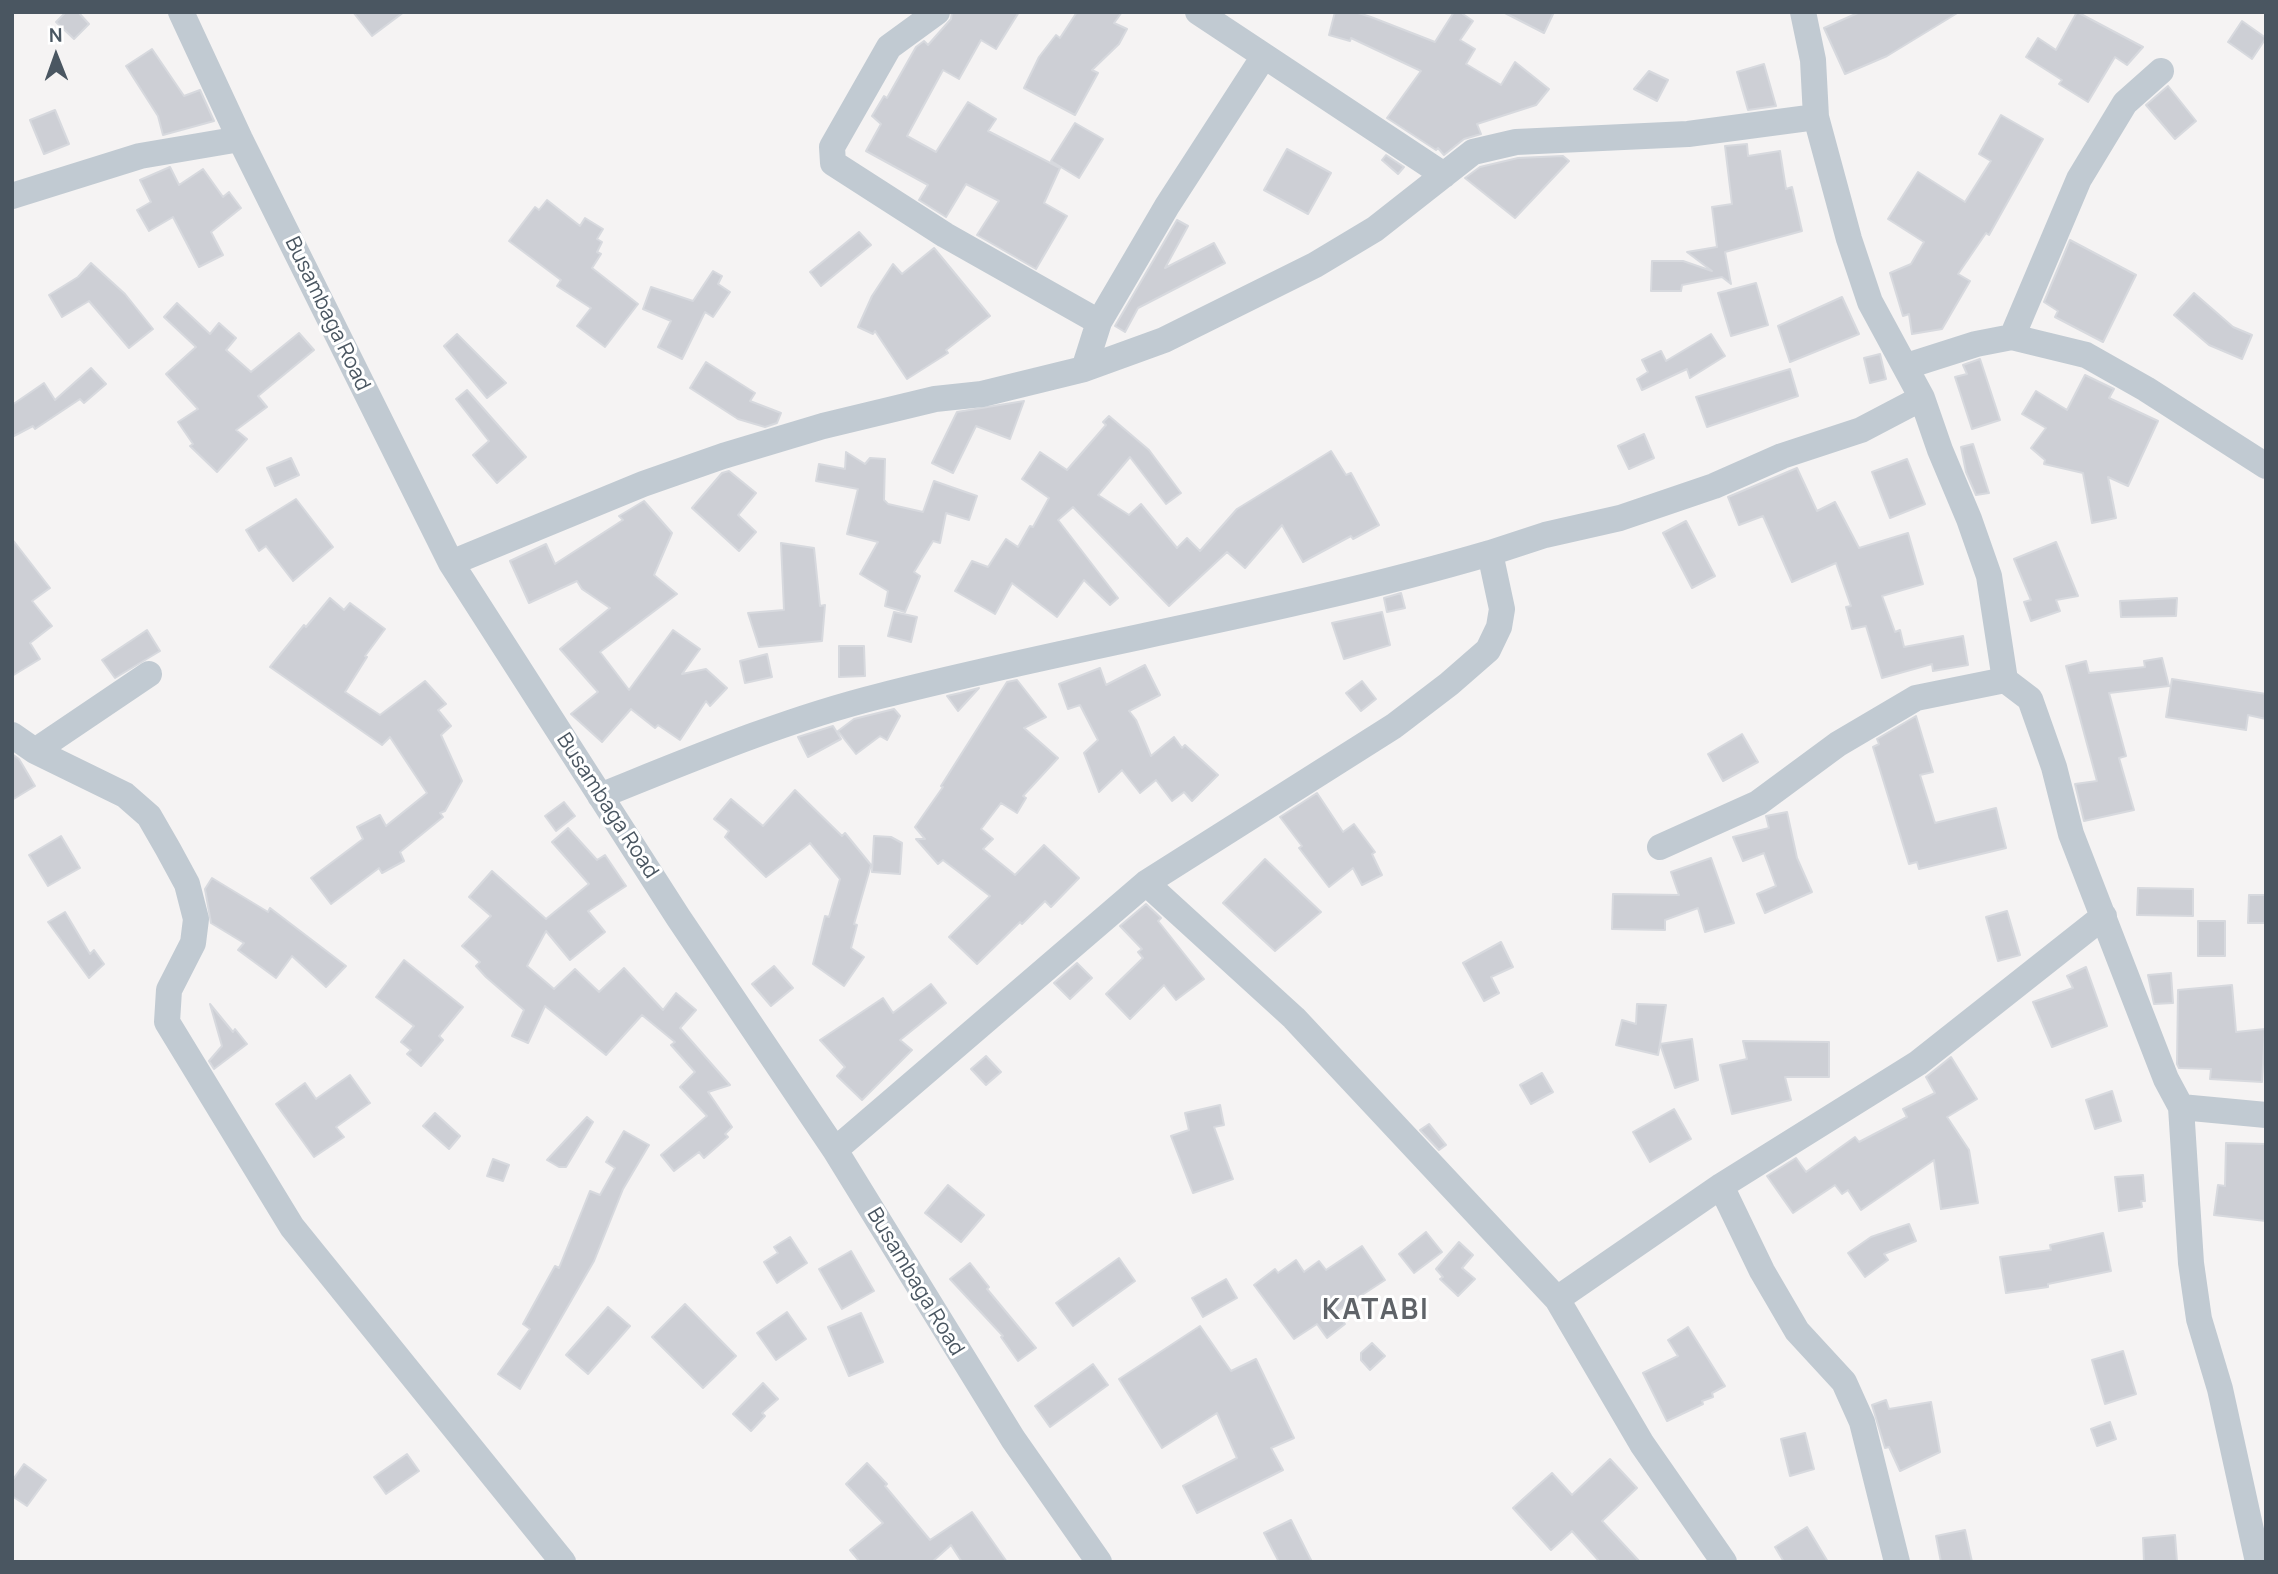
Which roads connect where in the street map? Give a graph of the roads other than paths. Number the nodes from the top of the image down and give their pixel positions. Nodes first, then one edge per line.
1 (181, 12) edge
2 (937, 12) edge
3 (1198, 12) edge
4 (1803, 12) edge
5 (1264, 56) junction
6 (2161, 71) dead end
7 (1816, 117) junction
8 (240, 139) junction
9 (1444, 175) junction
10 (12, 196) edge
11 (1099, 322) junction
12 (2011, 337) junction
13 (1907, 366) junction
14 (1084, 369) junction
15 (1922, 398) junction
16 (2266, 466) edge
17 (1490, 553) junction
18 (451, 563) junction
19 (149, 674) dead end
20 (2005, 680) junction
21 (12, 735) edge
22 (35, 751) junction
23 (600, 796) junction
24 (1660, 847) dead end
25 (1146, 883) junction
26 (2104, 916) junction
27 (2181, 1107) junction
28 (2266, 1115) edge
29 (835, 1150) junction
30 (1721, 1186) junction
31 (1557, 1299) junction
32 (563, 1562) edge
33 (1099, 1562) edge
34 (1724, 1562) edge
35 (1897, 1562) edge
36 (2258, 1562) edge

1 - 8 street, Busambaga Road
2 - 11 street
3 - 5 street
4 - 7 street
5 - 9 street
5 - 11 street
6 - 12 street
7 - 9 street
7 - 13 street
8 - 10 street
8 - 18 street, Busambaga Road
9 - 14 street
11 - 14 street
12 - 13 street
12 - 16 street
13 - 15 street
14 - 18 street
15 - 17 street
15 - 20 street
17 - 23 street
17 - 25 street
18 - 23 street, Busambaga Road
19 - 22 street
20 - 24 street
20 - 26 street
21 - 22 street
22 - 32 street
23 - 29 street, Busambaga Road
25 - 29 street
25 - 31 street
26 - 27 street
26 - 30 street
27 - 28 street
27 - 36 street
29 - 33 street, Busambaga Road
30 - 31 street
30 - 35 street
31 - 34 street

